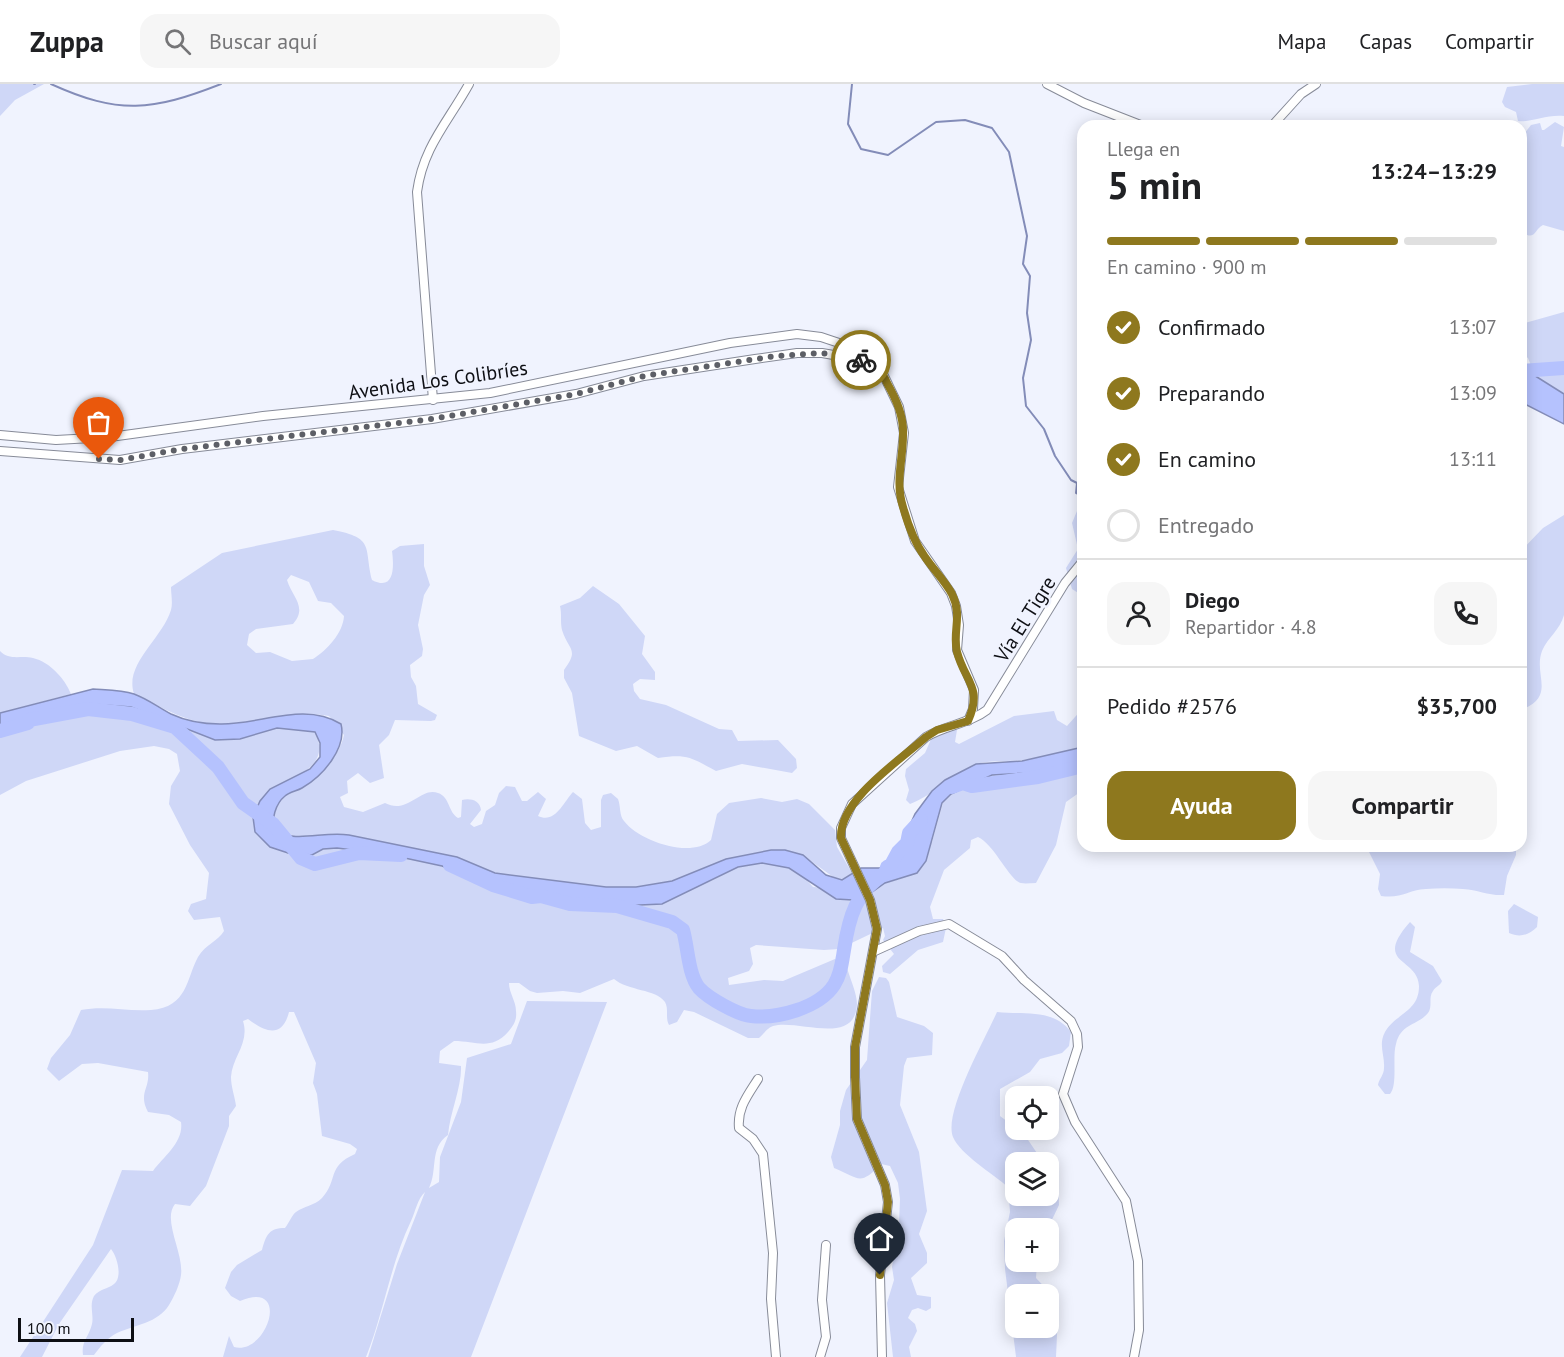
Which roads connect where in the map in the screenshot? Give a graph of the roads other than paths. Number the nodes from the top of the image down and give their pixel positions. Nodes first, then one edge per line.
1 (470, 84) edge
2 (1047, 84) edge
3 (1316, 84) edge
4 (1128, 120) edge
5 (1277, 120) edge
6 (871, 362) junction
7 (433, 400) junction
8 (0, 435) edge
9 (0, 452) edge
10 (1077, 568) edge
11 (968, 721) junction
12 (875, 951) junction
13 (758, 1079) dead end
14 (826, 1245) dead end
15 (776, 1357) edge
16 (820, 1357) edge
17 (882, 1357) edge
18 (1134, 1357) edge

1 - 7 street
2 - 4 street
3 - 5 street
6 - 7 street, Avenida Los Colibríes
6 - 9 street, Avenida Los Colibríes
6 - 11 street, Avenida Los Colibríes
7 - 8 street, Avenida Los Colibríes
10 - 11 street, Vía El Tigre
11 - 12 street, Vía El Tigre
12 - 17 street, Vía El Tigre
12 - 18 street
13 - 15 street
14 - 16 street

